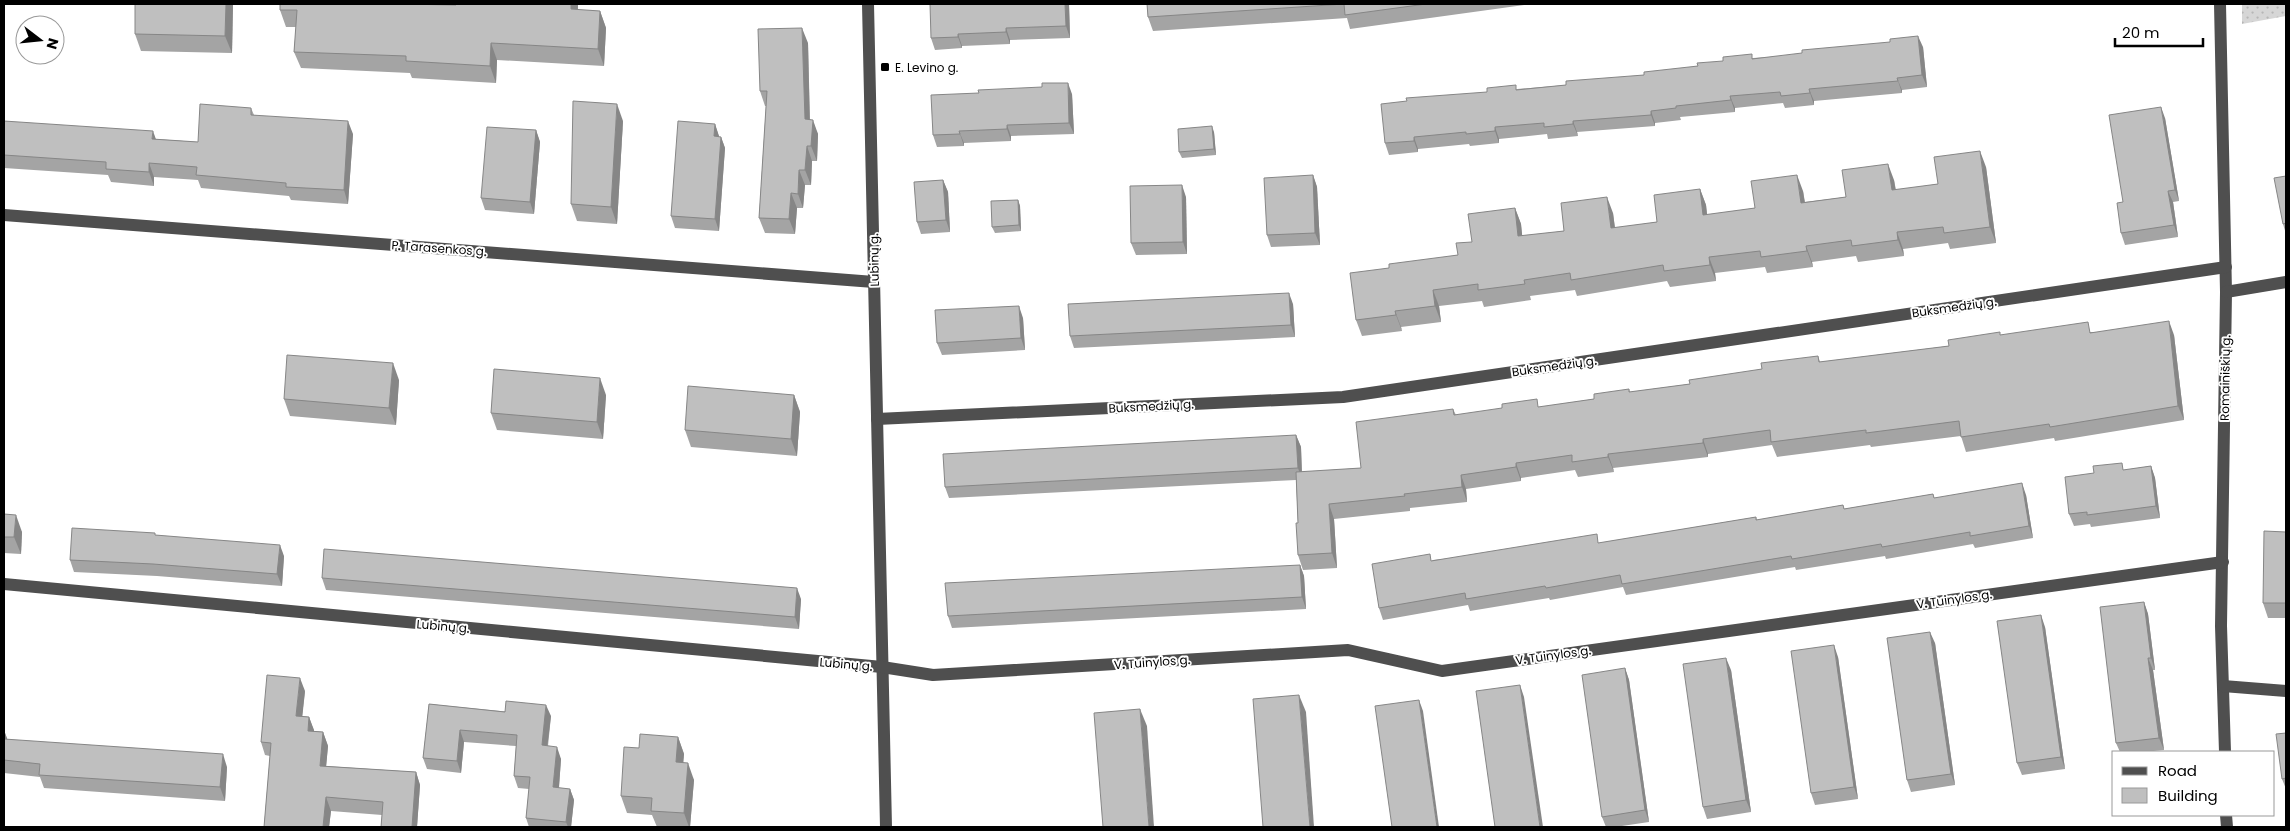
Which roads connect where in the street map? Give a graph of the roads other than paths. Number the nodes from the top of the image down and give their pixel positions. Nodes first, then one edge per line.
1 (868, 4) edge
2 (2220, 4) edge
3 (4, 215) edge
4 (2226, 267) junction
5 (874, 282) junction
6 (2286, 282) edge
7 (2226, 292) junction
8 (877, 419) junction
9 (2223, 562) junction
10 (4, 584) edge
11 (882, 667) junction
12 (2223, 686) junction
13 (2286, 691) edge
14 (2225, 751) edge
15 (886, 827) edge

1 - 5 street, Lubinų g.
2 - 4 street, Romainiškių g.
3 - 5 street, P. Tarasenkos g.
4 - 7 street, Romainiškių g.
4 - 8 street, Buksmedžių g.
5 - 8 street, Lubinų g.
6 - 7 street
7 - 9 street, Romainiškių g.
8 - 11 street, Lubinų g.
9 - 11 street, V. Tuinylos g.
9 - 12 street, Romainiškių g.
10 - 11 street, Lubinų g.
11 - 15 street, Lubinų g.
12 - 13 street
12 - 14 street, Romainiškių g.

